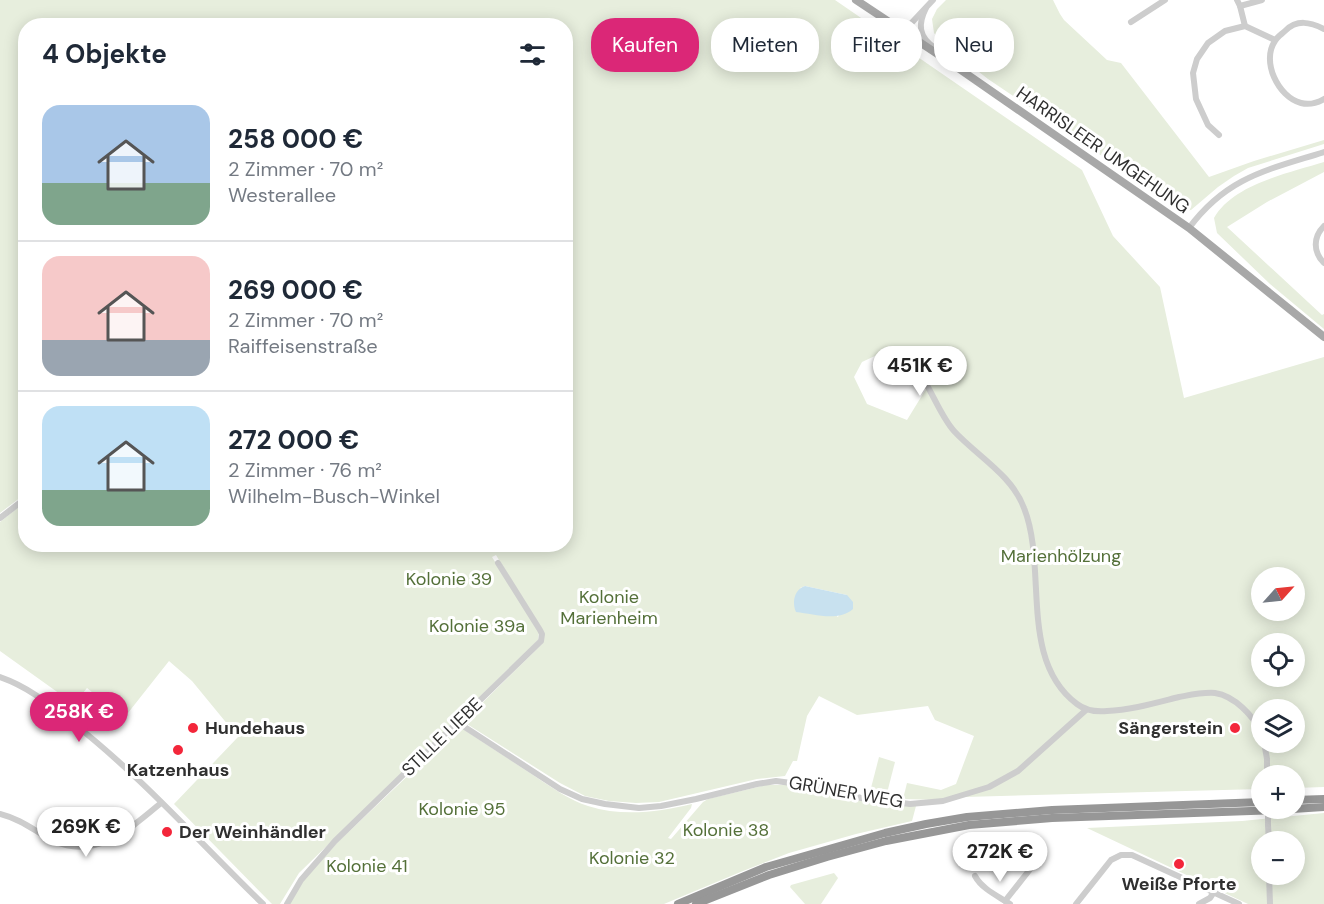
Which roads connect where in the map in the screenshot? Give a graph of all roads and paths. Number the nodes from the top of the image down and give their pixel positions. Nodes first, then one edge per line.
1 (856, 0) edge
2 (933, 0) edge
3 (1165, 0) edge
4 (1262, 0) edge
5 (1238, 3) edge
6 (926, 8) junction
7 (882, 18) edge
8 (916, 18) edge
9 (1131, 22) dead end
10 (1245, 26) junction
11 (1324, 29) edge
12 (1275, 40) junction
13 (922, 45) edge
14 (966, 74) junction
15 (1324, 99) edge
16 (1219, 135) dead end
17 (1324, 152) edge
18 (1324, 226) edge
19 (1189, 228) junction
20 (1324, 263) edge
21 (1324, 338) edge
22 (903, 364) dead end
23 (18, 504) edge
24 (0, 518) edge
25 (498, 563) dead end
26 (0, 677) edge
27 (1086, 710) junction
28 (1251, 717) edge
29 (457, 722) junction
30 (1324, 799) edge
31 (1305, 800) edge
32 (1251, 802) edge
33 (161, 803) junction
34 (1324, 807) edge
35 (0, 814) edge
36 (1035, 863) dead end
37 (975, 876) dead end
38 (1269, 885) edge
39 (1214, 892) junction
40 (1008, 902) edge
41 (262, 904) edge
42 (287, 904) edge
43 (678, 904) edge
44 (696, 904) edge
45 (1076, 904) edge
46 (1199, 904) edge
47 (1239, 904) edge
48 (1270, 904) edge

1 - 7 main road, HARRISLEER UMGEHUNG
2 - 6 street
3 - 9 street
4 - 5 street
5 - 10 street
6 - 8 street
6 - 14 street
10 - 12 street
10 - 16 street
11 - 12 street
12 - 15 street
13 - 14 main road, HARRISLEER UMGEHUNG
14 - 19 main road, HARRISLEER UMGEHUNG
17 - 19 street
18 - 20 street
19 - 21 main road, HARRISLEER UMGEHUNG
22 - 27 street
23 - 24 street
25 - 29 street, STILLE LIEBE
26 - 33 street
27 - 28 street
27 - 29 street, GRÜNER WEG
29 - 42 street, STILLE LIEBE
30 - 31 highway
32 - 43 highway
33 - 35 street
33 - 41 street
34 - 44 highway
36 - 40 street
37 - 40 street
38 - 48 street
39 - 45 street
39 - 46 street
39 - 47 street

